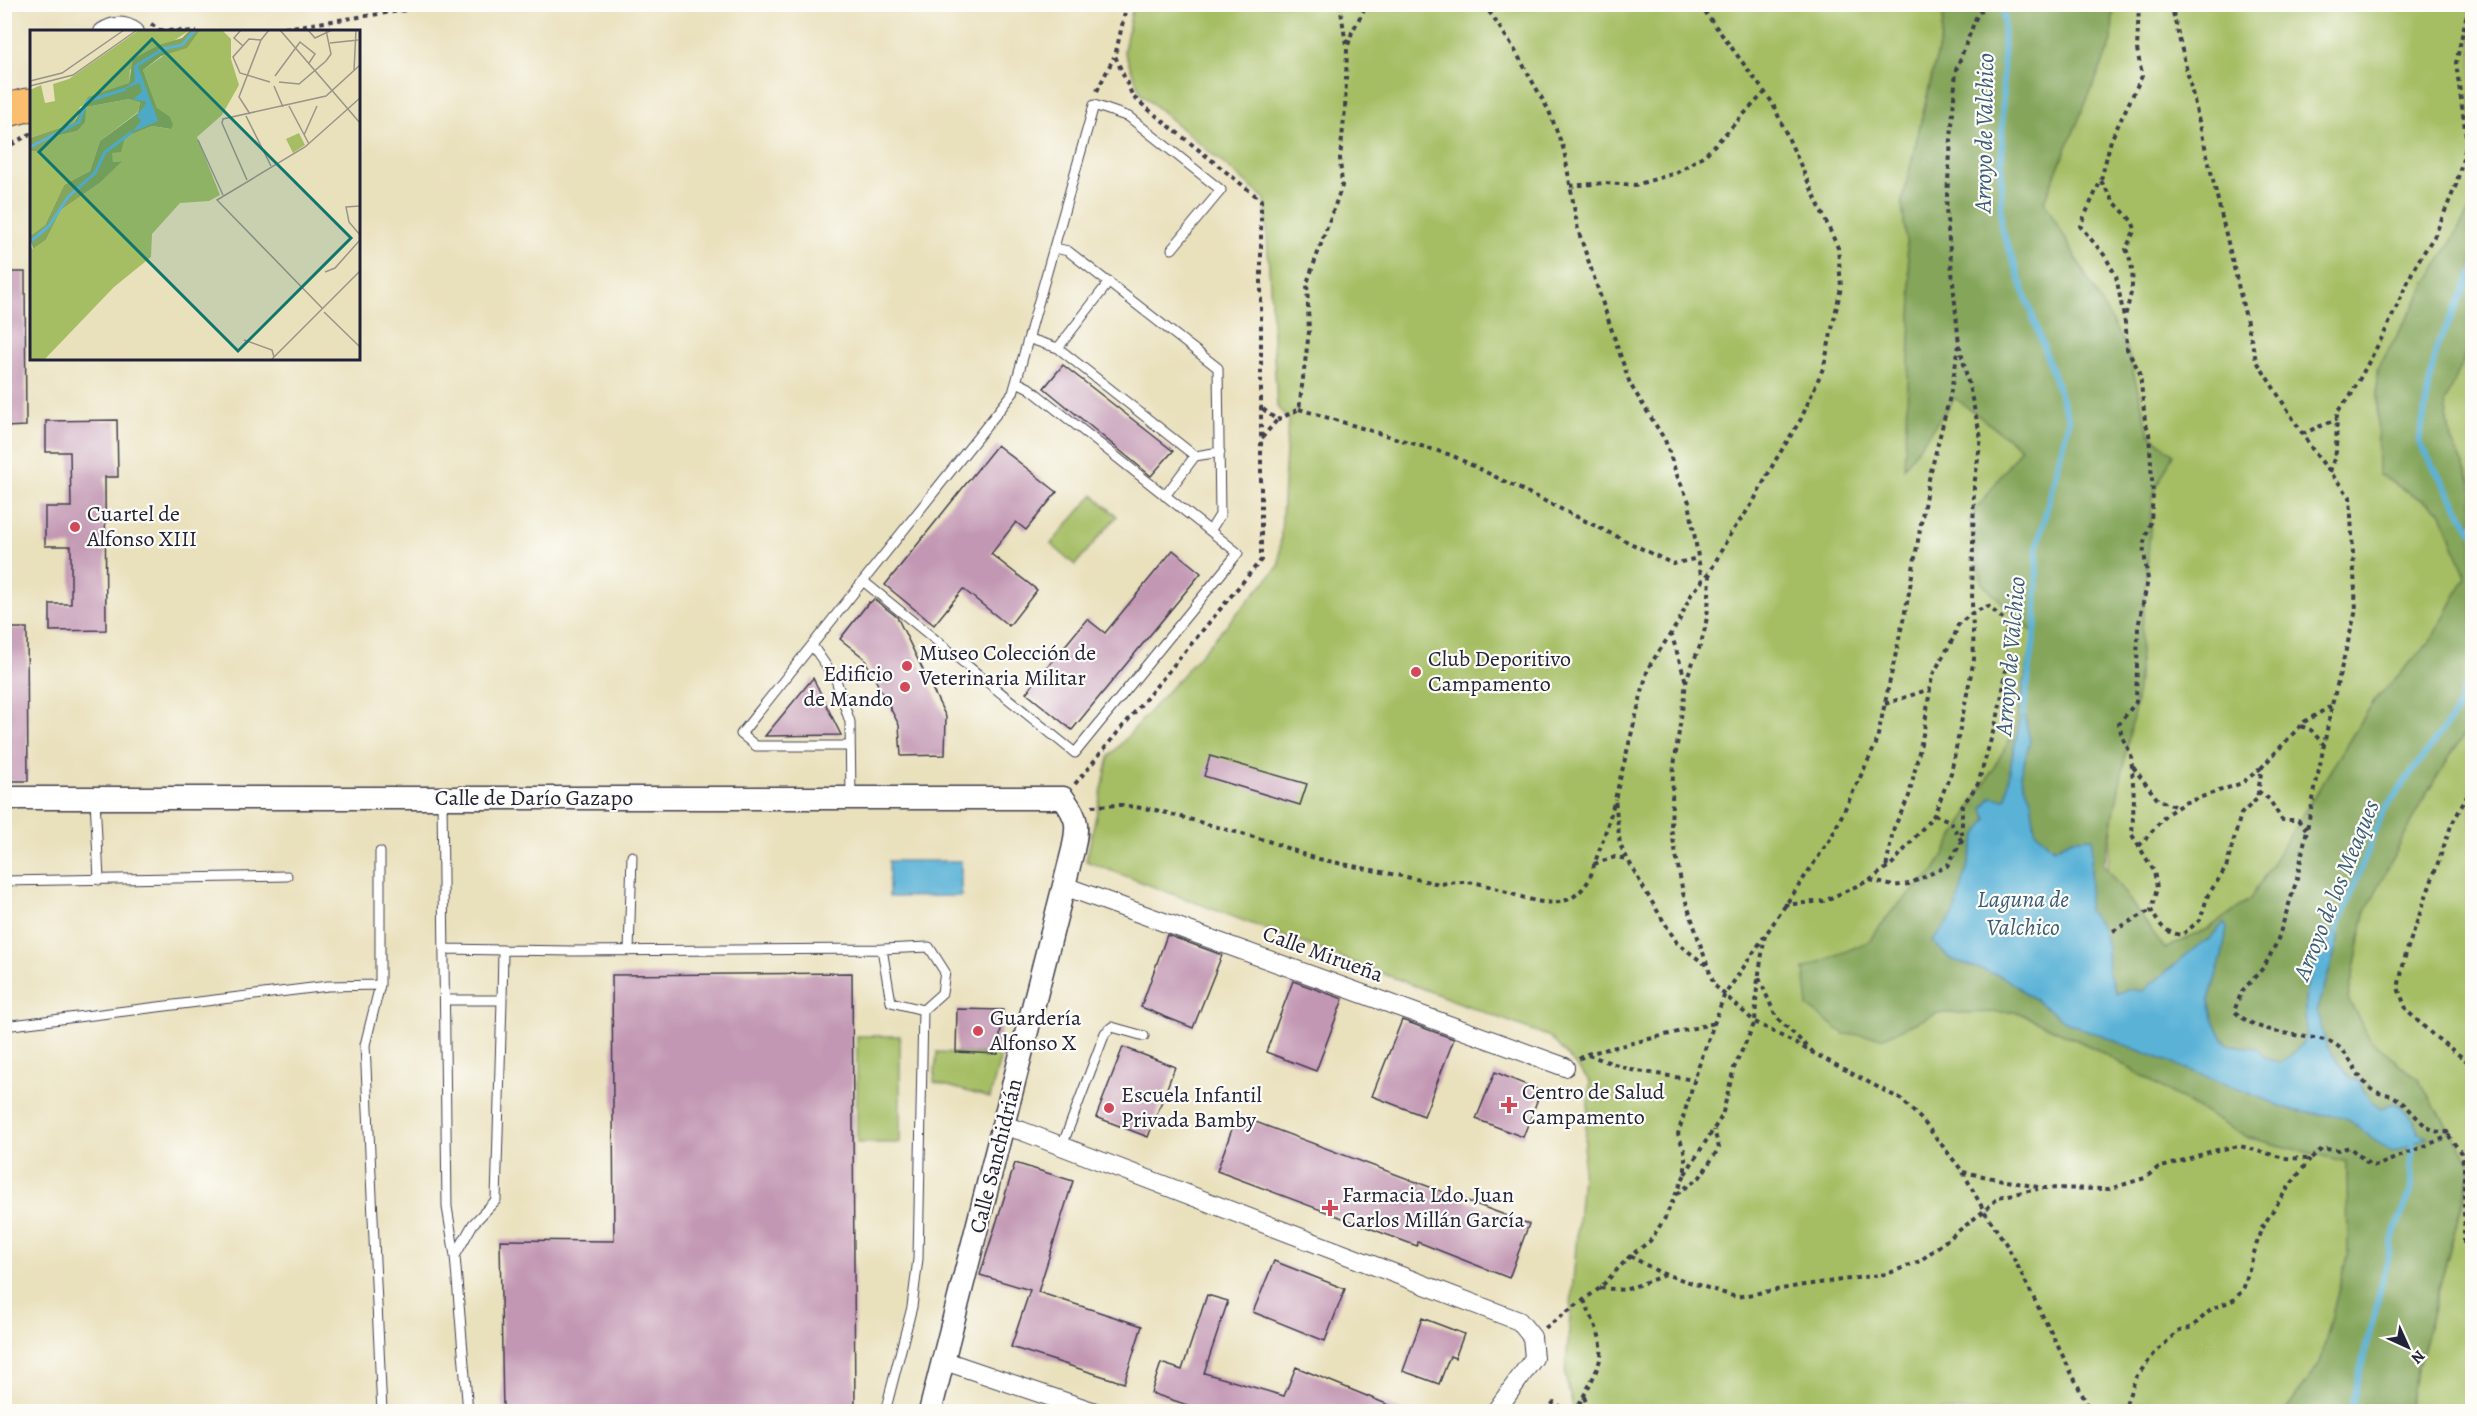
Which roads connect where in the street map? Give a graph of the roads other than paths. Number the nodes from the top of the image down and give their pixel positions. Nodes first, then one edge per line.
1 (106, 30) edge
2 (134, 30) edge
3 (1055, 248) junction
4 (1172, 249) dead end
5 (1109, 282) junction
6 (1030, 339) junction
7 (1058, 348) junction
8 (1017, 381) junction
9 (1220, 452) junction
10 (1195, 456) junction
11 (1165, 496) junction
12 (1210, 531) junction
13 (863, 581) junction
14 (812, 645) junction
15 (850, 746) junction
16 (4, 798) edge
17 (95, 798) junction
18 (442, 798) junction
19 (850, 798) junction
20 (1063, 798) joint
21 (380, 852) dead end
22 (632, 856) dead end
23 (287, 876) dead end
24 (99, 880) junction
25 (4, 881) edge
26 (1064, 886) junction
27 (444, 948) junction
28 (882, 949) junction
29 (503, 950) junction
30 (629, 951) junction
31 (380, 984) junction
32 (444, 999) junction
33 (502, 1000) junction
34 (923, 1011) junction
35 (4, 1026) edge
36 (1144, 1036) dead end
37 (1565, 1067) dead end
38 (1004, 1126) junction
39 (1062, 1146) junction
40 (455, 1256) junction
41 (945, 1361) junction
42 (1053, 1405) edge
43 (382, 1412) edge
44 (468, 1412) edge
45 (885, 1412) edge
46 (930, 1412) edge
47 (1095, 1412) edge
48 (1495, 1412) edge

1 - 2 street
3 - 4 lane
3 - 5 lane
3 - 6 lane
5 - 7 lane
5 - 9 lane
6 - 7 lane
6 - 8 lane
7 - 10 lane
8 - 11 lane
8 - 13 lane
9 - 10 lane
9 - 12 lane
10 - 11 lane
11 - 12 lane
12 - 13 lane
13 - 14 lane
14 - 15 lane
14 - 15 lane
15 - 19 lane
16 - 17 street, Calle de Darío Gazapo
17 - 18 street, Calle de Darío Gazapo
17 - 24 lane
18 - 19 street, Calle de Darío Gazapo
18 - 27 lane
19 - 20 street, Calle de Darío Gazapo
20 - 26 street, Calle Sanchidrián
21 - 31 lane
22 - 30 lane
23 - 24 lane
24 - 25 lane
26 - 37 street, Calle Mirueña
26 - 38 street, Calle Sanchidrián
27 - 29 lane
27 - 32 lane
28 - 30 lane
28 - 34 lane
28 - 34 lane
29 - 30 lane
29 - 33 lane
31 - 35 lane
31 - 43 lane
32 - 33 lane
32 - 40 lane
33 - 40 lane
34 - 45 lane
36 - 39 lane
38 - 39 street
38 - 41 street, Calle Sanchidrián
39 - 48 street
40 - 44 lane
41 - 42 street
41 - 46 street, Calle Sanchidrián
42 - 47 street

